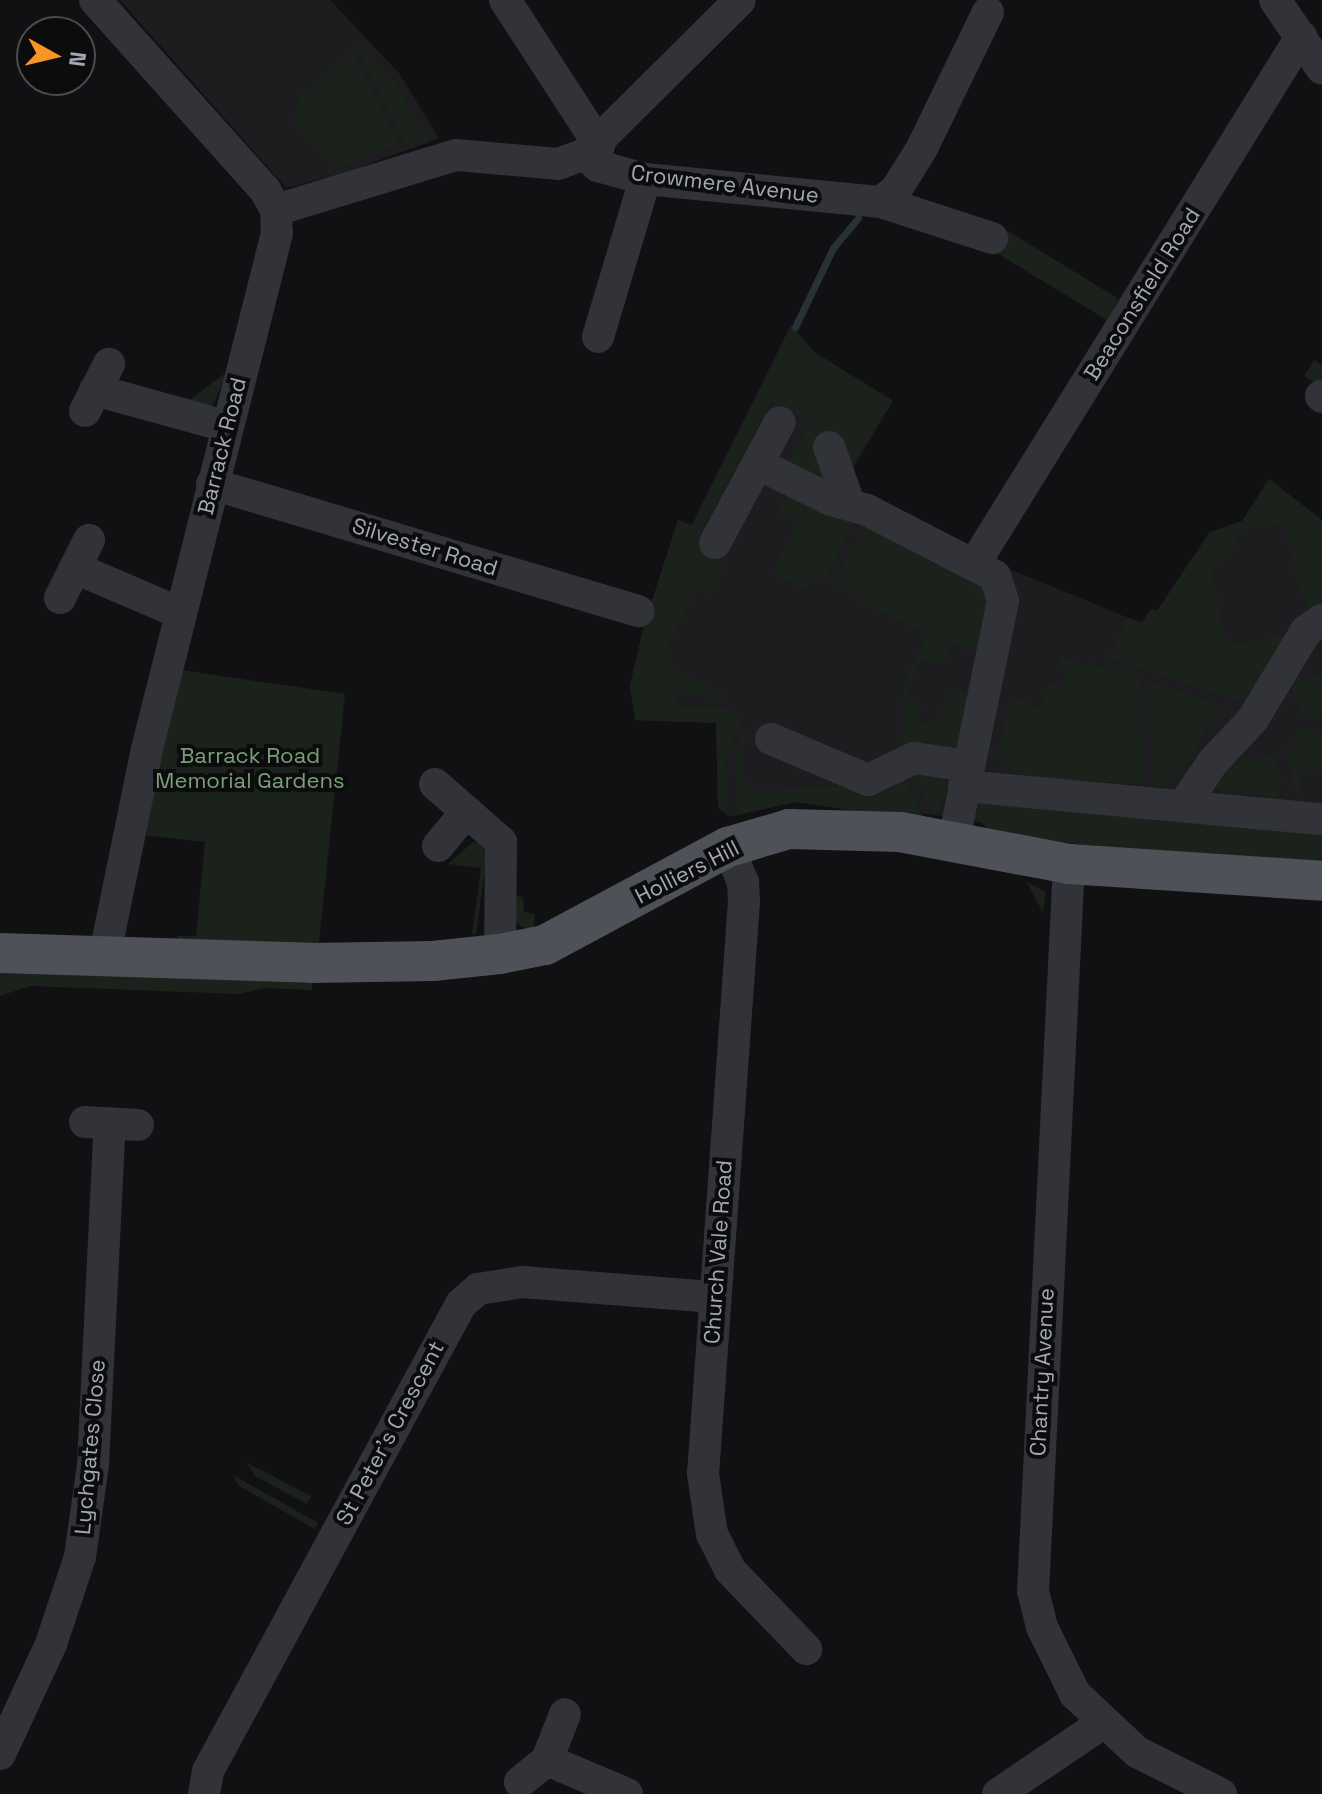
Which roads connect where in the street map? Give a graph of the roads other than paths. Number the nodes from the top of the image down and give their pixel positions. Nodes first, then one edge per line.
1 (95, 0) edge
2 (505, 0) edge
3 (740, 0) edge
4 (1275, 0) edge
5 (988, 12) dead end
6 (1301, 37) junction
7 (1322, 69) edge
8 (592, 150) junction
9 (645, 179) junction
10 (881, 202) junction
11 (276, 210) junction
12 (992, 238) dead end
13 (598, 337) dead end
14 (96, 388) dead end
15 (780, 422) dead end
16 (226, 426) junction
17 (829, 447) dead end
18 (758, 464) junction
19 (212, 484) junction
20 (849, 503) junction
21 (715, 543) dead end
22 (983, 550) dead end
23 (60, 598) dead end
24 (638, 611) dead end
25 (180, 613) junction
26 (1322, 620) edge
27 (771, 739) dead end
28 (966, 776) junction
29 (435, 784) dead end
30 (1183, 806) junction
31 (467, 811) junction
32 (1322, 819) edge
33 (954, 839) junction
34 (438, 846) dead end
35 (728, 847) junction
36 (1069, 864) junction
37 (1322, 881) edge
38 (0, 953) edge
39 (105, 954) junction
40 (500, 954) junction
41 (111, 1123) dead end
42 (714, 1297) junction
43 (789, 1643) dead end
44 (565, 1714) dead end
45 (1103, 1723) junction
46 (0, 1754) edge
47 (547, 1760) junction
48 (520, 1782) dead end
49 (1181, 1786) edge
50 (204, 1794) edge
51 (627, 1794) edge
52 (998, 1794) edge
53 (1221, 1794) edge

1 - 11 street
2 - 8 street
3 - 8 street
4 - 6 street
5 - 10 street
6 - 7 street
6 - 22 street, Beaconsfield Road
8 - 9 street, Crowmere Avenue
8 - 11 street
9 - 10 street, Crowmere Avenue
9 - 13 street
10 - 12 street, Crowmere Avenue
11 - 16 street, Barrack Road
14 - 16 street
15 - 18 street
16 - 19 street, Barrack Road
17 - 20 street
18 - 20 street
18 - 21 street
19 - 24 street, Silvester Road
19 - 25 street, Barrack Road
20 - 28 street
23 - 25 street
25 - 39 street, Barrack Road
26 - 30 street
27 - 28 street
28 - 30 street
28 - 33 street
29 - 31 street
30 - 32 street
31 - 34 street
31 - 40 street
33 - 35 main road, Holliers Hill
33 - 36 main road, Holliers Hill
35 - 40 main road, Holliers Hill
35 - 42 street, Church Vale Road
36 - 37 main road, Holliers Hill
36 - 45 street, Chantry Avenue
38 - 39 main road, Holliers Hill
39 - 40 main road, Holliers Hill
41 - 46 street, Lychgates Close
42 - 43 street, Church Vale Road
42 - 50 street, St Peter's Crescent
44 - 47 street
45 - 49 street, Chantry Avenue
45 - 52 street
47 - 48 street
47 - 51 street
49 - 53 street, Chantry Avenue

